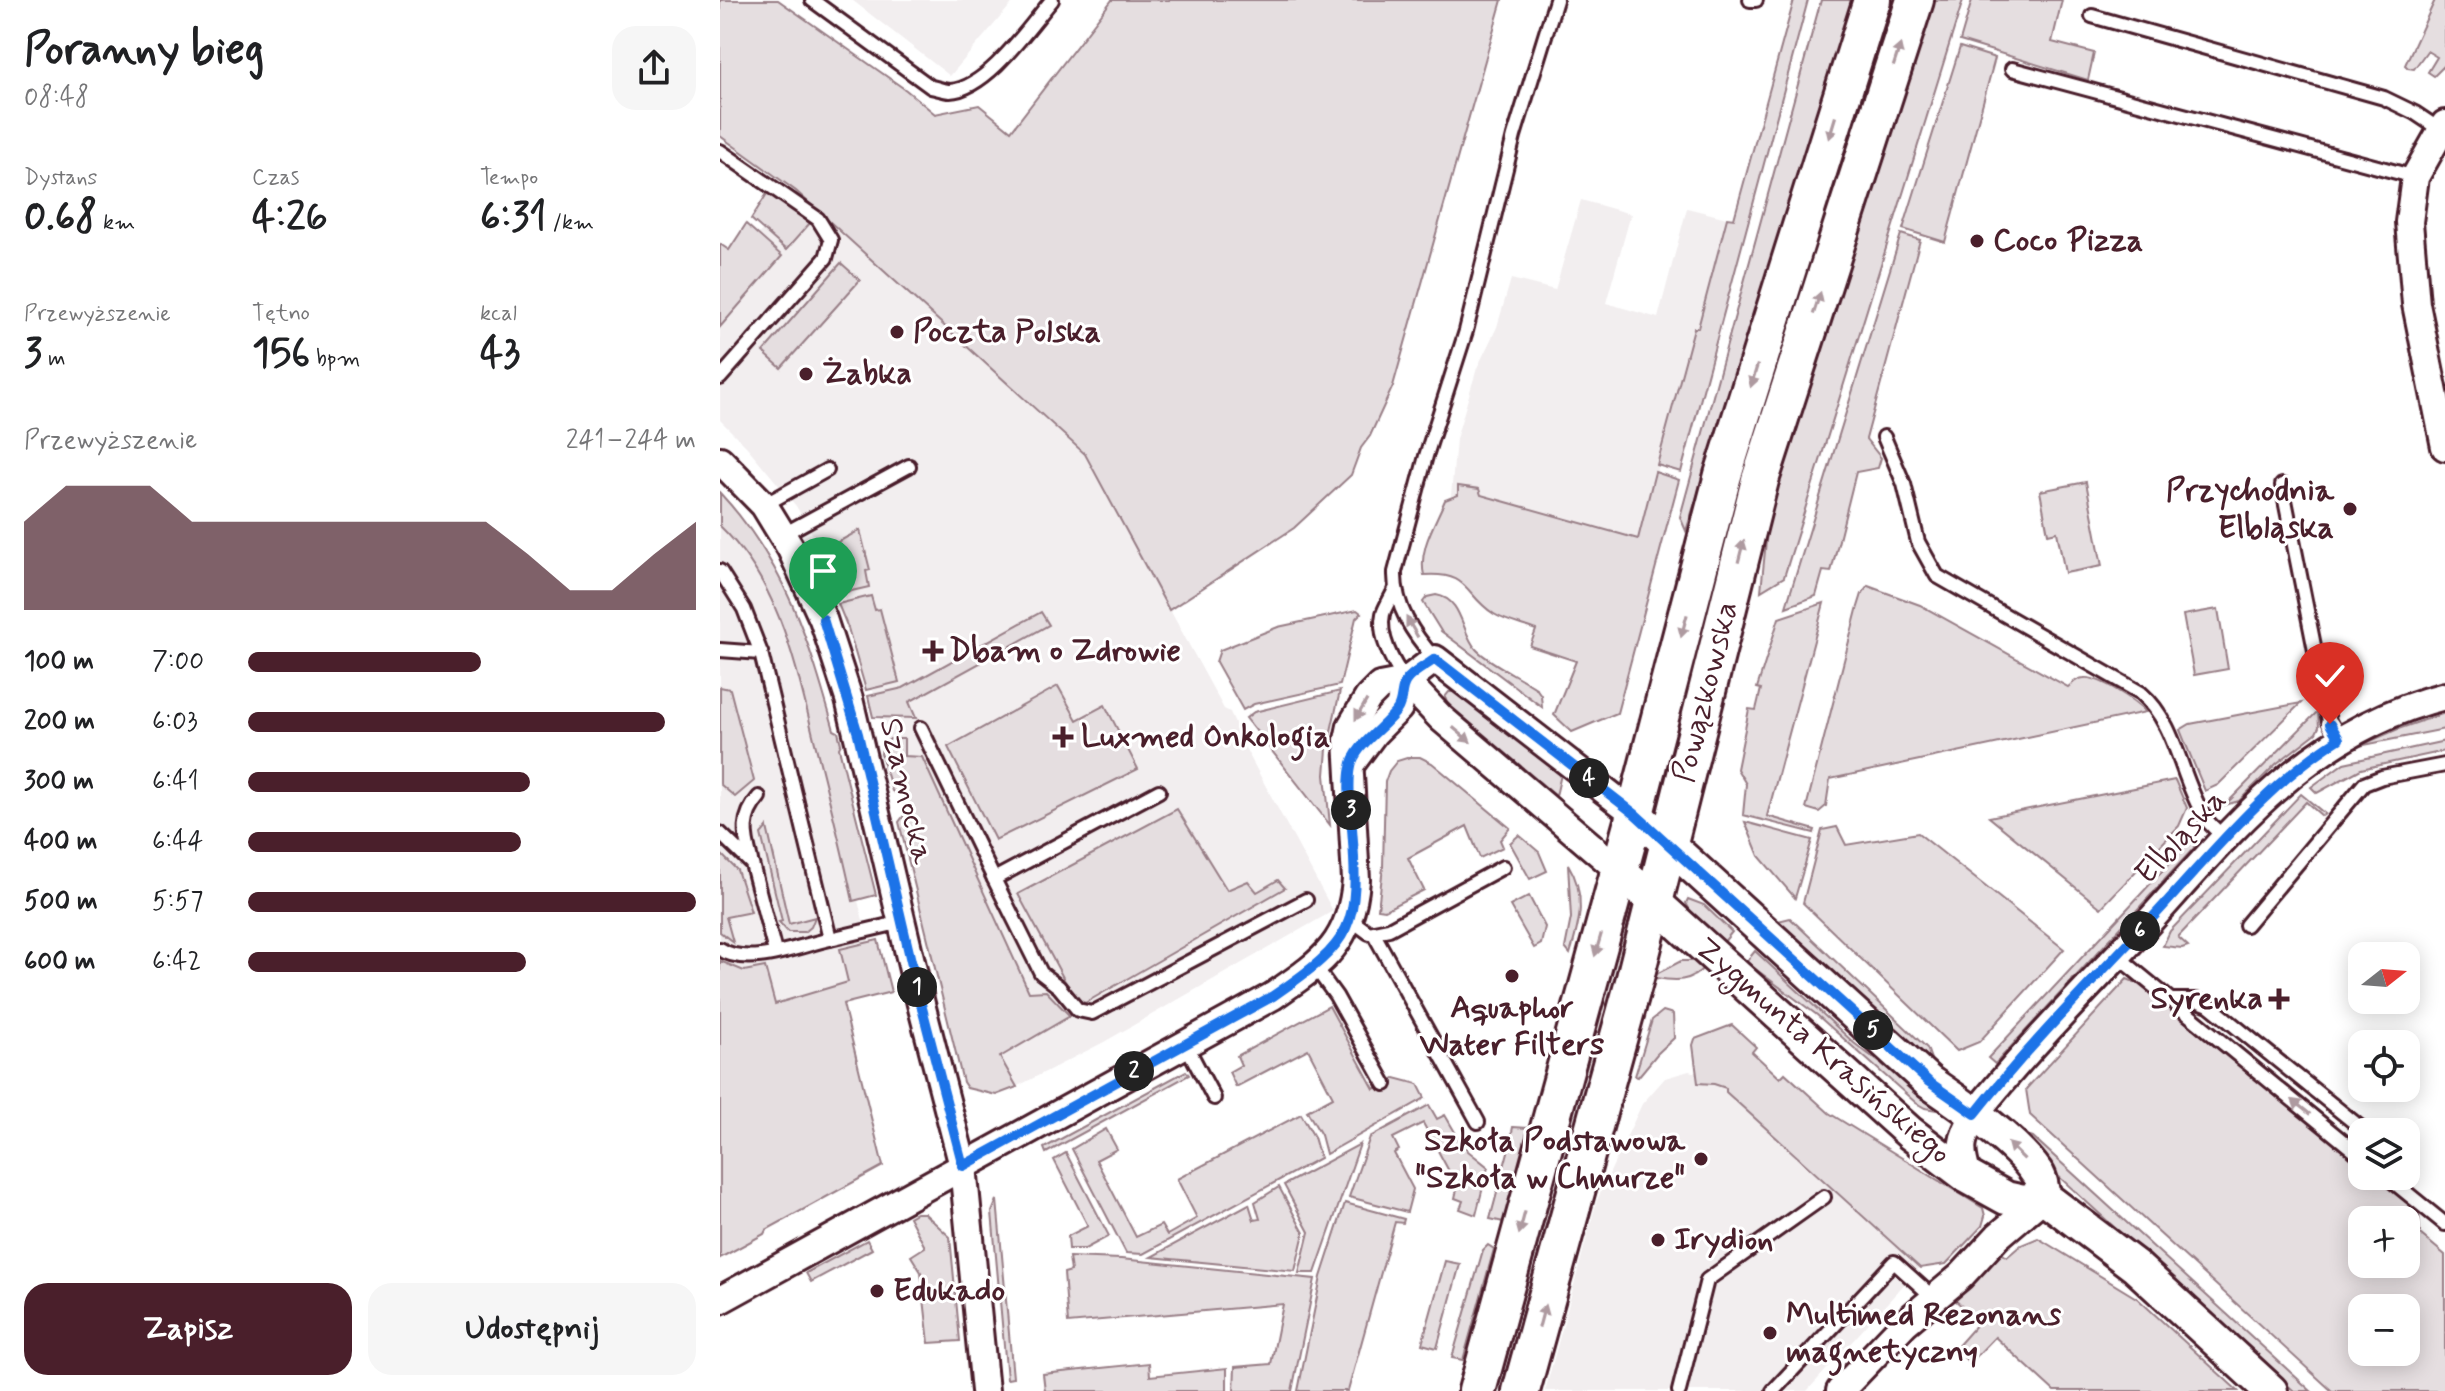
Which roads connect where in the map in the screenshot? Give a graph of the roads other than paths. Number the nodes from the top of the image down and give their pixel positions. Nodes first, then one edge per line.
1 (812, 0) edge
2 (1052, 0) edge
3 (1556, 0) edge
4 (1750, 0) edge
5 (1756, 0) edge
6 (1872, 0) edge
7 (1915, 0) edge
8 (2092, 16) dead end
9 (2012, 69) dead end
10 (2443, 128) edge
11 (720, 151) edge
12 (2415, 177) junction
13 (720, 378) edge
14 (1884, 437) dead end
15 (2445, 447) edge
16 (720, 460) edge
17 (909, 466) dead end
18 (827, 470) dead end
19 (2282, 485) dead end
20 (764, 505) junction
21 (782, 535) junction
22 (720, 571) edge
23 (1394, 591) junction
24 (720, 650) edge
25 (761, 653) junction
26 (1435, 659) junction
27 (1406, 681) junction
28 (2445, 696) edge
29 (921, 728) dead end
30 (2339, 739) junction
31 (2445, 765) edge
32 (1159, 791) dead end
33 (759, 797) dead end
34 (1635, 814) junction
35 (720, 833) edge
36 (2226, 839) junction
37 (1669, 844) junction
38 (752, 864) junction
39 (1503, 867) dead end
40 (1619, 870) junction
41 (994, 879) junction
42 (1306, 900) dead end
43 (1654, 903) junction
44 (1350, 919) junction
45 (902, 922) junction
46 (2246, 925) dead end
47 (1374, 934) junction
48 (830, 939) junction
49 (720, 949) edge
50 (775, 952) junction
51 (2117, 956) junction
52 (1315, 967) junction
53 (2168, 1000) junction
54 (1185, 1043) junction
55 (1851, 1078) junction
56 (1385, 1084) dead end
57 (1214, 1098) dead end
58 (1975, 1114) junction
59 (2349, 1118) edge
60 (1478, 1122) dead end
61 (2348, 1146) edge
62 (963, 1166) junction
63 (1968, 1177) junction
64 (2409, 1190) edge
65 (1824, 1197) dead end
66 (2044, 1197) junction
67 (2445, 1224) edge
68 (1934, 1298) junction
69 (720, 1300) edge
70 (1847, 1389) edge
71 (985, 1391) edge
72 (1477, 1391) edge
73 (1521, 1391) edge
74 (1679, 1391) edge
75 (1773, 1391) edge
76 (2271, 1391) edge

1 - 2 lane
3 - 23 lane
4 - 5 lane
6 -> 34 main road, Powązkowska
37 -> 7 main road, Powązkowska
8 - 10 lane
9 - 12 lane
10 - 12 street
11 - 13 lane
12 - 15 street
14 - 36 lane
16 - 20 street, Szamocka
17 - 21 lane
18 - 20 lane
19 - 30 lane
20 - 21 street, Szamocka
21 - 45 street, Szamocka
22 - 25 lane
26 -> 23 lane
23 - 27 lane
24 - 25 lane
25 - 48 lane
26 - 27 street
26 - 34 street
27 -> 40 street
27 - 44 street
28 - 30 street, Elbląska
29 - 41 lane
30 - 36 street, Elbląska
31 - 46 lane
32 - 41 lane
33 - 38 lane
34 - 37 street, Zygmunta Krasińskiego
34 - 40 main road, Powązkowska
35 - 38 lane
36 - 51 street, Elbląska
37 - 43 main road, Powązkowska
37 - 58 street, Zygmunta Krasińskiego
38 - 50 lane
39 - 47 lane
40 - 43 street, Zygmunta Krasińskiego
40 -> 72 main road, Powązkowska
41 - 42 lane
43 - 55 street, Zygmunta Krasińskiego
73 -> 43 main road, Powązkowska
44 - 47 lane
44 - 52 street
45 - 48 lane
45 - 62 street, Szamocka
47 - 60 lane
48 - 50 lane
49 - 50 lane
51 - 53 lane
51 - 58 street, Elbląska
52 - 54 street
52 - 56 lane
53 - 59 lane
61 -> 53 lane
54 - 57 lane
54 - 62 street
55 - 58 street
55 - 63 street, Zygmunta Krasińskiego
58 - 63 street
66 -> 58 street, Zygmunta Krasińskiego
62 - 69 street
62 - 71 street, Szamocka
63 - 66 street, Zygmunta Krasińskiego
64 - 67 lane
65 - 74 lane
66 - 68 street
66 - 76 street, Zygmunta Krasińskiego
68 - 70 street
68 - 75 lane

